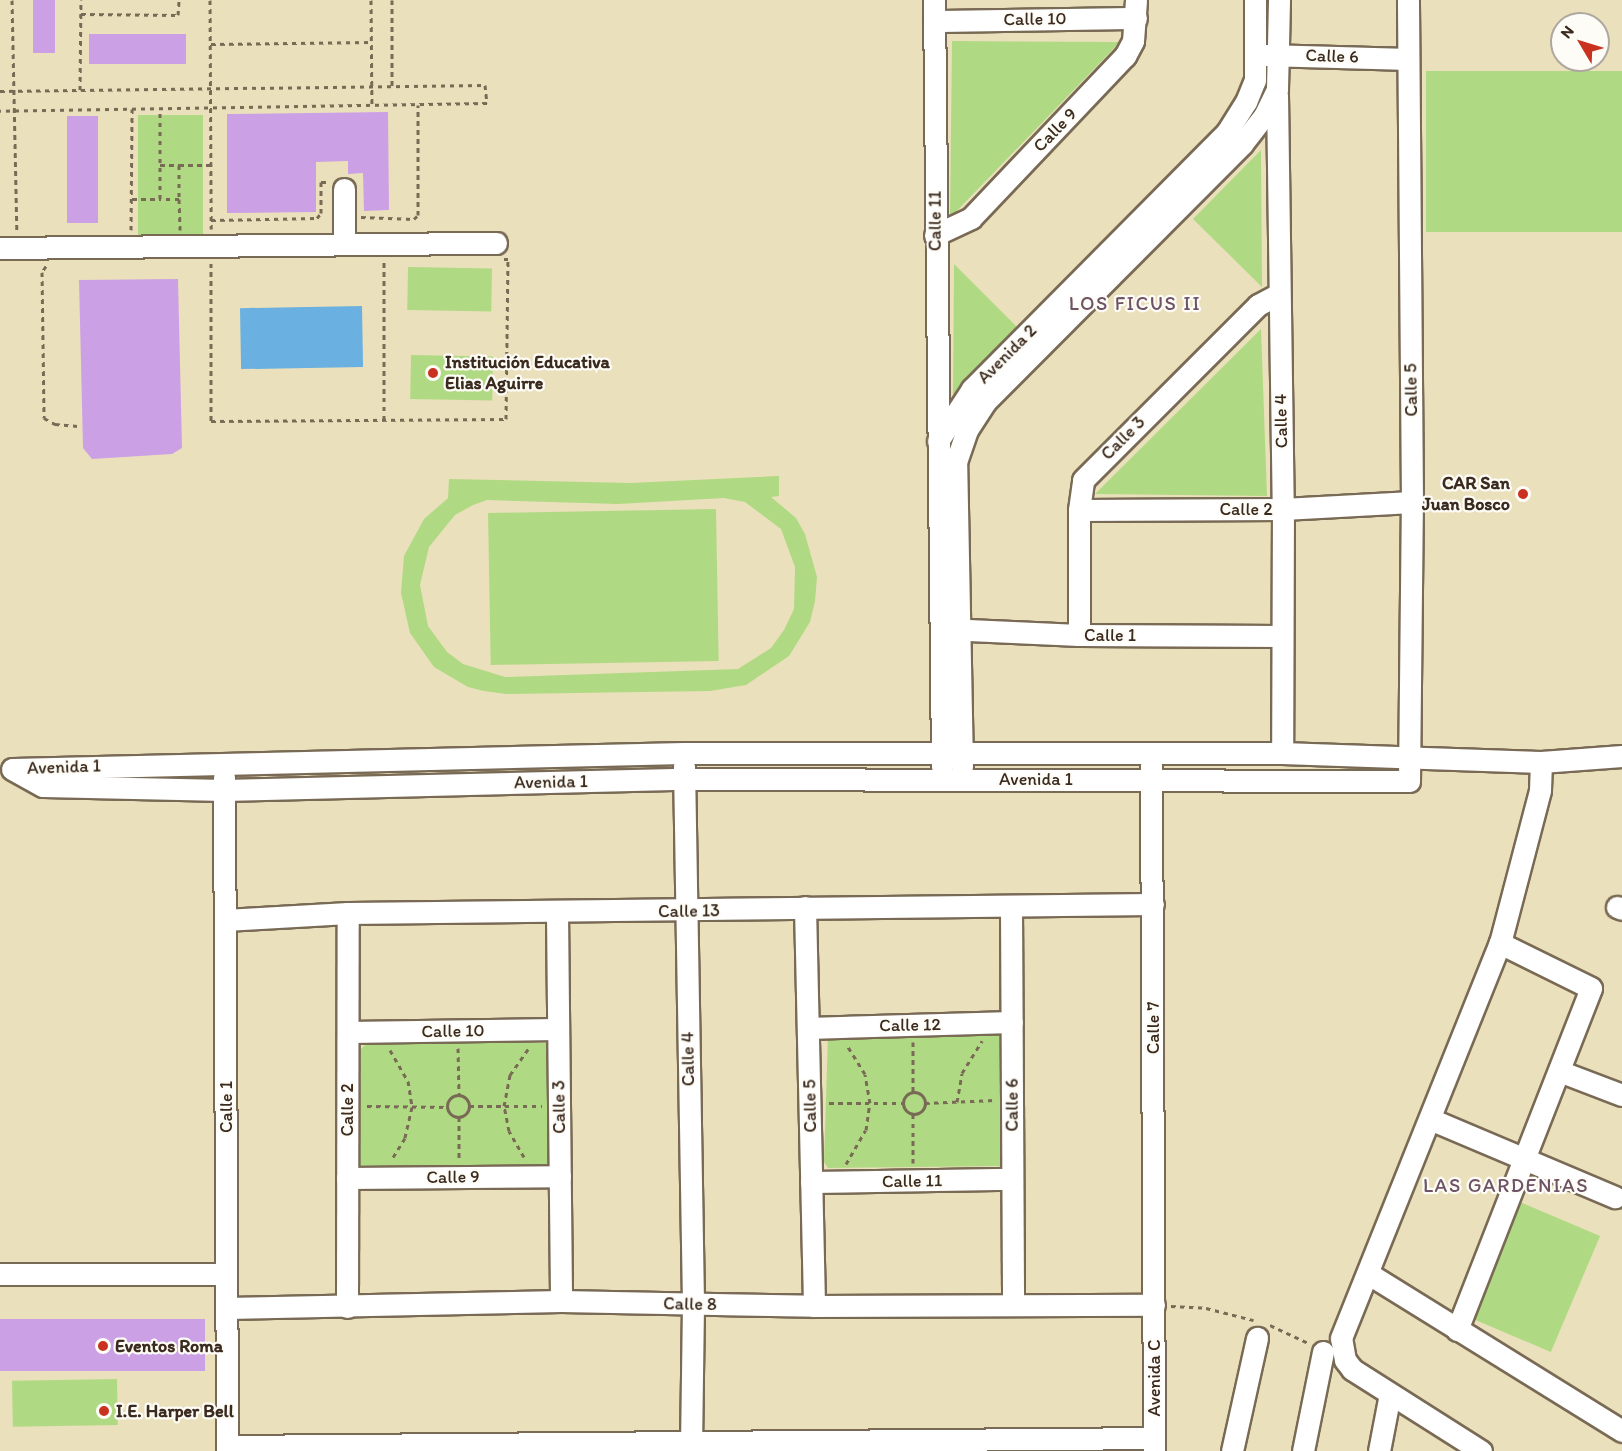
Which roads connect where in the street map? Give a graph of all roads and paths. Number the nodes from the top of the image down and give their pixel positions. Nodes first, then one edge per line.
1 (12, 0) edge
2 (81, 0) edge
3 (179, 0) edge
4 (210, 0) edge
5 (371, 0) edge
6 (392, 0) edge
7 (1255, 0) edge
8 (1279, 0) edge
9 (1408, 0) edge
10 (1136, 9) edge
11 (934, 10) edge
12 (81, 14) junction
13 (371, 42) junction
14 (210, 44) junction
15 (1279, 54) junction
16 (1256, 55) junction
17 (1408, 59) junction
18 (392, 86) junction
19 (371, 87) junction
20 (210, 89) junction
21 (1277, 89) junction
22 (80, 90) junction
23 (0, 91) edge
24 (15, 91) junction
25 (372, 105) junction
26 (160, 108) junction
27 (210, 108) junction
28 (132, 109) junction
29 (0, 111) edge
30 (15, 111) junction
31 (160, 165) junction
32 (179, 165) junction
33 (210, 165) junction
34 (344, 189) dead end
35 (131, 199) junction
36 (160, 199) junction
37 (179, 199) junction
38 (935, 235) junction
39 (344, 244) junction
40 (181, 245) junction
41 (210, 246) junction
42 (131, 247) junction
43 (8, 248) edge
44 (496, 251) joint
45 (372, 259) dead end
46 (384, 259) junction
47 (395, 259) dead end
48 (48, 264) dead end
49 (1279, 294) junction
50 (384, 420) junction
51 (78, 426) dead end
52 (936, 443) junction
53 (1412, 502) junction
54 (1283, 508) junction
55 (1079, 510) junction
56 (950, 629) junction
57 (1079, 635) junction
58 (1281, 636) junction
59 (1151, 752) junction
60 (684, 753) junction
61 (952, 753) junction
62 (1282, 753) junction
63 (1622, 756) edge
64 (1408, 759) junction
65 (224, 762) junction
66 (1541, 762) junction
67 (6, 769) edge
68 (684, 779) junction
69 (962, 779) junction
70 (1150, 779) junction
71 (941, 780) junction
72 (1409, 781) joint
73 (224, 790) junction
74 (1153, 904) junction
75 (805, 907) junction
76 (1011, 907) junction
77 (685, 911) junction
78 (557, 912) junction
79 (348, 913) junction
80 (225, 920) junction
81 (1500, 943) junction
82 (1012, 1022) junction
83 (808, 1028) junction
84 (558, 1029) junction
85 (348, 1032) junction
86 (975, 1037) dead end
87 (853, 1038) dead end
88 (923, 1038) dead end
89 (399, 1047) dead end
90 (446, 1048) dead end
91 (458, 1048) junction
92 (470, 1048) dead end
93 (517, 1048) dead end
94 (529, 1048) junction
95 (539, 1048) dead end
96 (1559, 1071) junction
97 (828, 1092) dead end
98 (913, 1092) junction
99 (367, 1095) dead end
100 (1622, 1095) edge
101 (459, 1096) junction
102 (1001, 1100) dead end
103 (957, 1102) junction
104 (828, 1103) junction
105 (870, 1103) junction
106 (902, 1103) junction
107 (925, 1103) junction
108 (367, 1106) junction
109 (469, 1106) junction
110 (504, 1106) junction
111 (549, 1106) dead end
112 (412, 1107) junction
113 (448, 1107) junction
114 (829, 1113) dead end
115 (913, 1114) junction
116 (459, 1117) junction
117 (367, 1118) dead end
118 (1431, 1119) junction
119 (1525, 1159) junction
120 (517, 1163) dead end
121 (459, 1164) dead end
122 (902, 1164) dead end
123 (914, 1164) junction
124 (924, 1164) dead end
125 (399, 1165) dead end
126 (837, 1165) dead end
127 (845, 1165) junction
128 (856, 1165) dead end
129 (560, 1176) junction
130 (347, 1179) junction
131 (1012, 1179) junction
132 (811, 1182) junction
133 (1615, 1197) dead end
134 (0, 1274) edge
135 (226, 1274) junction
136 (1369, 1274) junction
137 (561, 1301) junction
138 (1013, 1303) junction
139 (693, 1304) junction
140 (1154, 1305) junction
141 (814, 1306) junction
142 (347, 1307) junction
143 (226, 1308) junction
144 (1457, 1330) junction
145 (1257, 1338) dead end
146 (1323, 1352) dead end
147 (1390, 1394) junction
148 (1622, 1431) edge
149 (941, 1445) edge
150 (1064, 1445) edge
151 (1154, 1445) edge
152 (798, 1446) edge
153 (461, 1447) edge
154 (691, 1447) edge
155 (227, 1448) edge
156 (334, 1448) edge
157 (591, 1448) edge
158 (1232, 1451) edge
159 (1303, 1451) edge
160 (1379, 1451) edge
161 (1481, 1451) edge

1 - 24 path
2 - 12 path
3 - 12 path
4 - 14 path
5 - 13 path
6 - 18 path
7 - 16 street, Avenida 2
8 - 15 street, Avenida 2
9 - 17 street, Calle 5
10 - 11 street, Calle 10
10 - 38 street, Calle 9
11 - 38 street, Calle 11
12 - 22 path
13 - 14 path
13 - 19 path
14 - 20 path
15 - 16 street, Calle 6
15 - 17 street, Calle 6
15 - 21 street, Avenida 2
16 - 52 street, Avenida 2
17 - 53 street, Calle 5
18 - 19 path
18 - 25 path
19 - 20 path
19 - 25 path
20 - 22 path
20 - 27 path
21 - 49 street, Calle 4
21 - 56 street, Avenida 2
22 - 24 path
23 - 24 path
24 - 30 path
25 - 27 path
26 - 27 path
26 - 28 path
26 - 31 path
27 - 33 path
28 - 30 path
28 - 35 path
29 - 30 path
30 - 43 path
31 - 32 path
31 - 36 path
32 - 33 path
32 - 37 path
33 - 41 path
34 - 39 street
35 - 36 path
35 - 42 path
36 - 37 path
37 - 40 path
38 - 52 street, Calle 11
39 - 41 street
39 - 44 street
40 - 41 street
40 - 42 street
41 - 50 path
42 - 43 street
44 - 50 path
45 - 46 path
46 - 47 path
46 - 50 path
48 - 51 path
49 - 54 street, Calle 4
49 - 55 street, Calle 3
52 - 56 street, Avenida 2
53 - 54 street, Calle 2
53 - 64 street, Calle 5
54 - 55 street, Calle 2
54 - 58 street, Calle 4
55 - 57 street, Calle 3
56 - 57 street, Calle 1
56 - 61 street, Avenida 2
57 - 58 street, Calle 1
58 - 62 street, Calle 4
59 - 61 street, Avenida 1
59 - 62 street, Avenida 1
59 - 70 street, Calle 7
60 - 61 street, Avenida 1
60 - 65 street, Avenida 1
60 - 68 street, Calle 4
61 - 69 street, Avenida 2
61 - 71 street, Avenida 2
62 - 64 street, Avenida 1
63 - 66 street, Avenida 1
64 - 66 street, Avenida 1
64 - 72 street, Calle 5
65 - 67 street, Avenida 1
65 - 73 street, Calle 1
66 - 81 street
67 - 73 street, Avenida 1
68 - 71 street, Avenida 1
68 - 73 street, Avenida 1
68 - 77 street, Calle 4
69 - 70 street, Avenida 1
69 - 71 street, Avenida 1
70 - 72 street, Avenida 1
70 - 74 street, Calle 7
73 - 80 street, Calle 1
74 - 76 street, Calle 13
74 - 140 street, Calle 7
75 - 76 street, Calle 13
75 - 77 street, Calle 13
75 - 83 street, Calle 5
76 - 82 street, Calle 6
77 - 78 street, Calle 13
77 - 139 street, Calle 4
78 - 79 street, Calle 13
78 - 84 street, Calle 3
79 - 80 street, Calle 13
79 - 85 street, Calle 2
80 - 135 street, Calle 1
81 - 96 street
81 - 118 street
82 - 83 street, Calle 12
82 - 131 street, Calle 6
83 - 132 street, Calle 5
84 - 85 street, Calle 10
84 - 129 street, Calle 3
85 - 130 street, Calle 2
86 - 103 path
87 - 105 path
88 - 98 path
89 - 112 path
90 - 91 path
91 - 92 path
91 - 101 path
93 - 94 path
94 - 95 path
94 - 110 path
96 - 100 street
96 - 119 street
97 - 104 path
98 - 106 path
98 - 107 path
99 - 108 path
101 - 109 path
101 - 113 path
102 - 103 path
103 - 107 path
104 - 105 path
104 - 114 path
105 - 106 path
105 - 127 path
106 - 115 path
107 - 115 path
108 - 112 path
108 - 117 path
109 - 110 path
109 - 116 path
110 - 111 path
110 - 120 path
112 - 113 path
112 - 125 path
113 - 116 path
115 - 123 path
116 - 121 path
118 - 119 street
118 - 136 street
119 - 133 street
119 - 144 street
122 - 123 path
123 - 124 path
126 - 127 path
127 - 128 path
129 - 130 street, Calle 9
129 - 137 street, Calle 3
130 - 142 street, Calle 2
131 - 132 street, Calle 11
131 - 138 street, Calle 6
132 - 141 street, Calle 5
134 - 135 street
135 - 143 street, Calle 1
136 - 144 street
136 - 147 street
137 - 139 street, Calle 8
137 - 142 street, Calle 8
138 - 140 street, Calle 8
138 - 141 street, Calle 8
139 - 141 street, Calle 8
139 - 154 street, Calle 4
140 - 151 street, Avenida C
142 - 143 street, Calle 8
143 - 155 street, Calle 1
144 - 148 street
145 - 158 street
146 - 159 street
147 - 160 street
147 - 161 street
149 - 150 street
149 - 152 street
150 - 151 street
152 - 154 street
153 - 156 street
153 - 157 street
154 - 157 street
155 - 156 street

